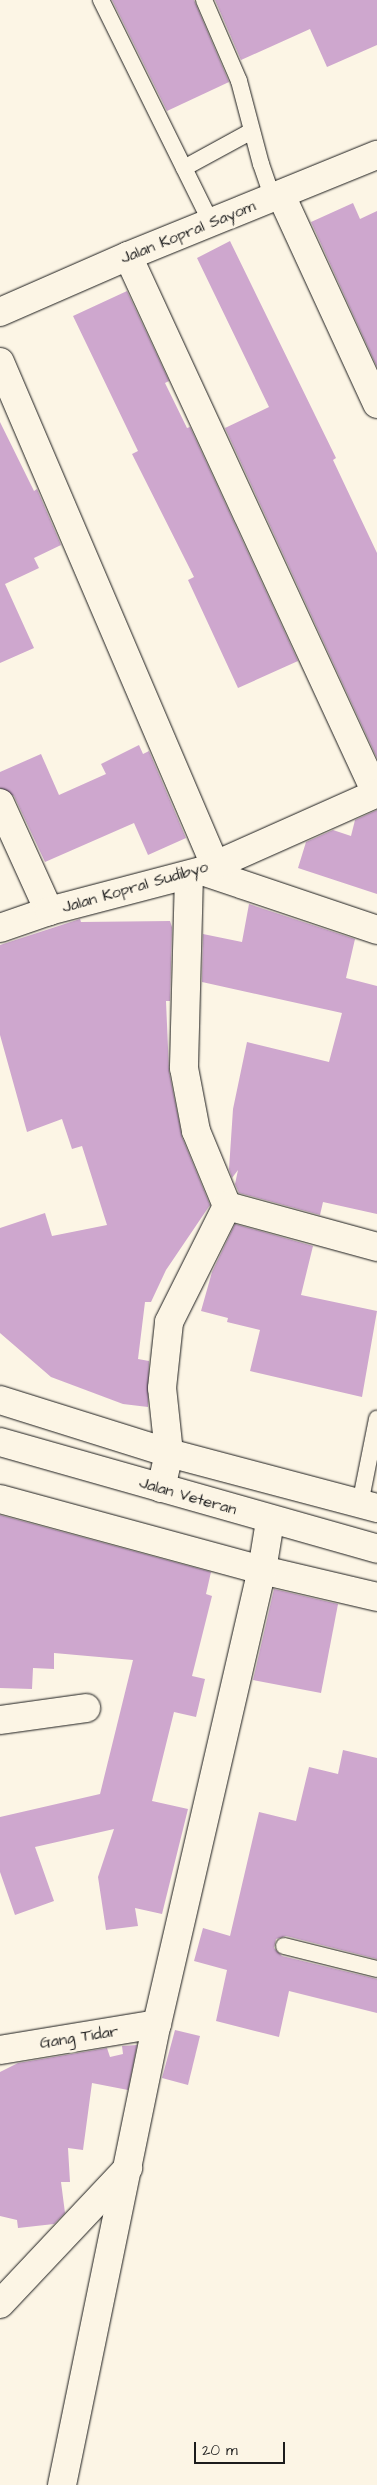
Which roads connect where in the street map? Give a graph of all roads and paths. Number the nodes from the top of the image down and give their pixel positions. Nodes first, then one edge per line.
1 (101, 0) edge
2 (204, 0) edge
3 (252, 131) junction
4 (377, 155) edge
5 (184, 168) junction
6 (277, 197) junction
7 (211, 223) junction
8 (128, 256) junction
9 (0, 312) edge
10 (0, 362) edge
11 (377, 404) edge
12 (376, 793) edge
13 (0, 803) edge
14 (202, 871) junction
15 (50, 911) junction
16 (0, 928) edge
17 (377, 930) edge
18 (227, 1206) junction
19 (377, 1246) edge
20 (0, 1400) edge
21 (377, 1420) edge
22 (0, 1442) edge
23 (169, 1453) junction
24 (161, 1488) junction
25 (0, 1499) edge
26 (368, 1506) edge
27 (270, 1521) junction
28 (377, 1549) edge
29 (262, 1570) junction
30 (377, 1597) edge
31 (86, 1708) dead end
32 (0, 1720) edge
33 (284, 1946) dead end
34 (377, 1969) edge
35 (157, 2024) junction
36 (0, 2050) edge
37 (128, 2168) junction
38 (0, 2304) edge
39 (62, 2485) edge

1 - 5 lane
2 - 3 lane
3 - 5 lane
3 - 6 lane
4 - 6 street, Jalan Kopral Sayom
5 - 7 lane
6 - 7 street, Jalan Kopral Sayom
6 - 11 street
7 - 8 street, Jalan Kopral Sayom
8 - 9 street, Jalan Kopral Sayom
8 - 12 street
10 - 14 street
12 - 14 street, Jalan Kopral Sudibyo
13 - 15 street
14 - 15 street, Jalan Kopral Sudibyo
14 - 17 street
14 - 18 street
15 - 16 street, Jalan Kopral Sudibyo
18 - 19 street
18 - 23 street
20 - 23 street
21 - 26 lane
22 - 24 street, Jalan Veteran
23 - 24 street
23 - 26 street
24 - 27 street, Jalan Veteran
25 - 29 street
27 - 28 street, Jalan Veteran
27 - 29 street
29 - 30 street
29 - 35 street
31 - 32 street
33 - 34 lane
35 - 36 street, Gang Tidar
35 - 37 street
37 - 38 street
37 - 39 street

